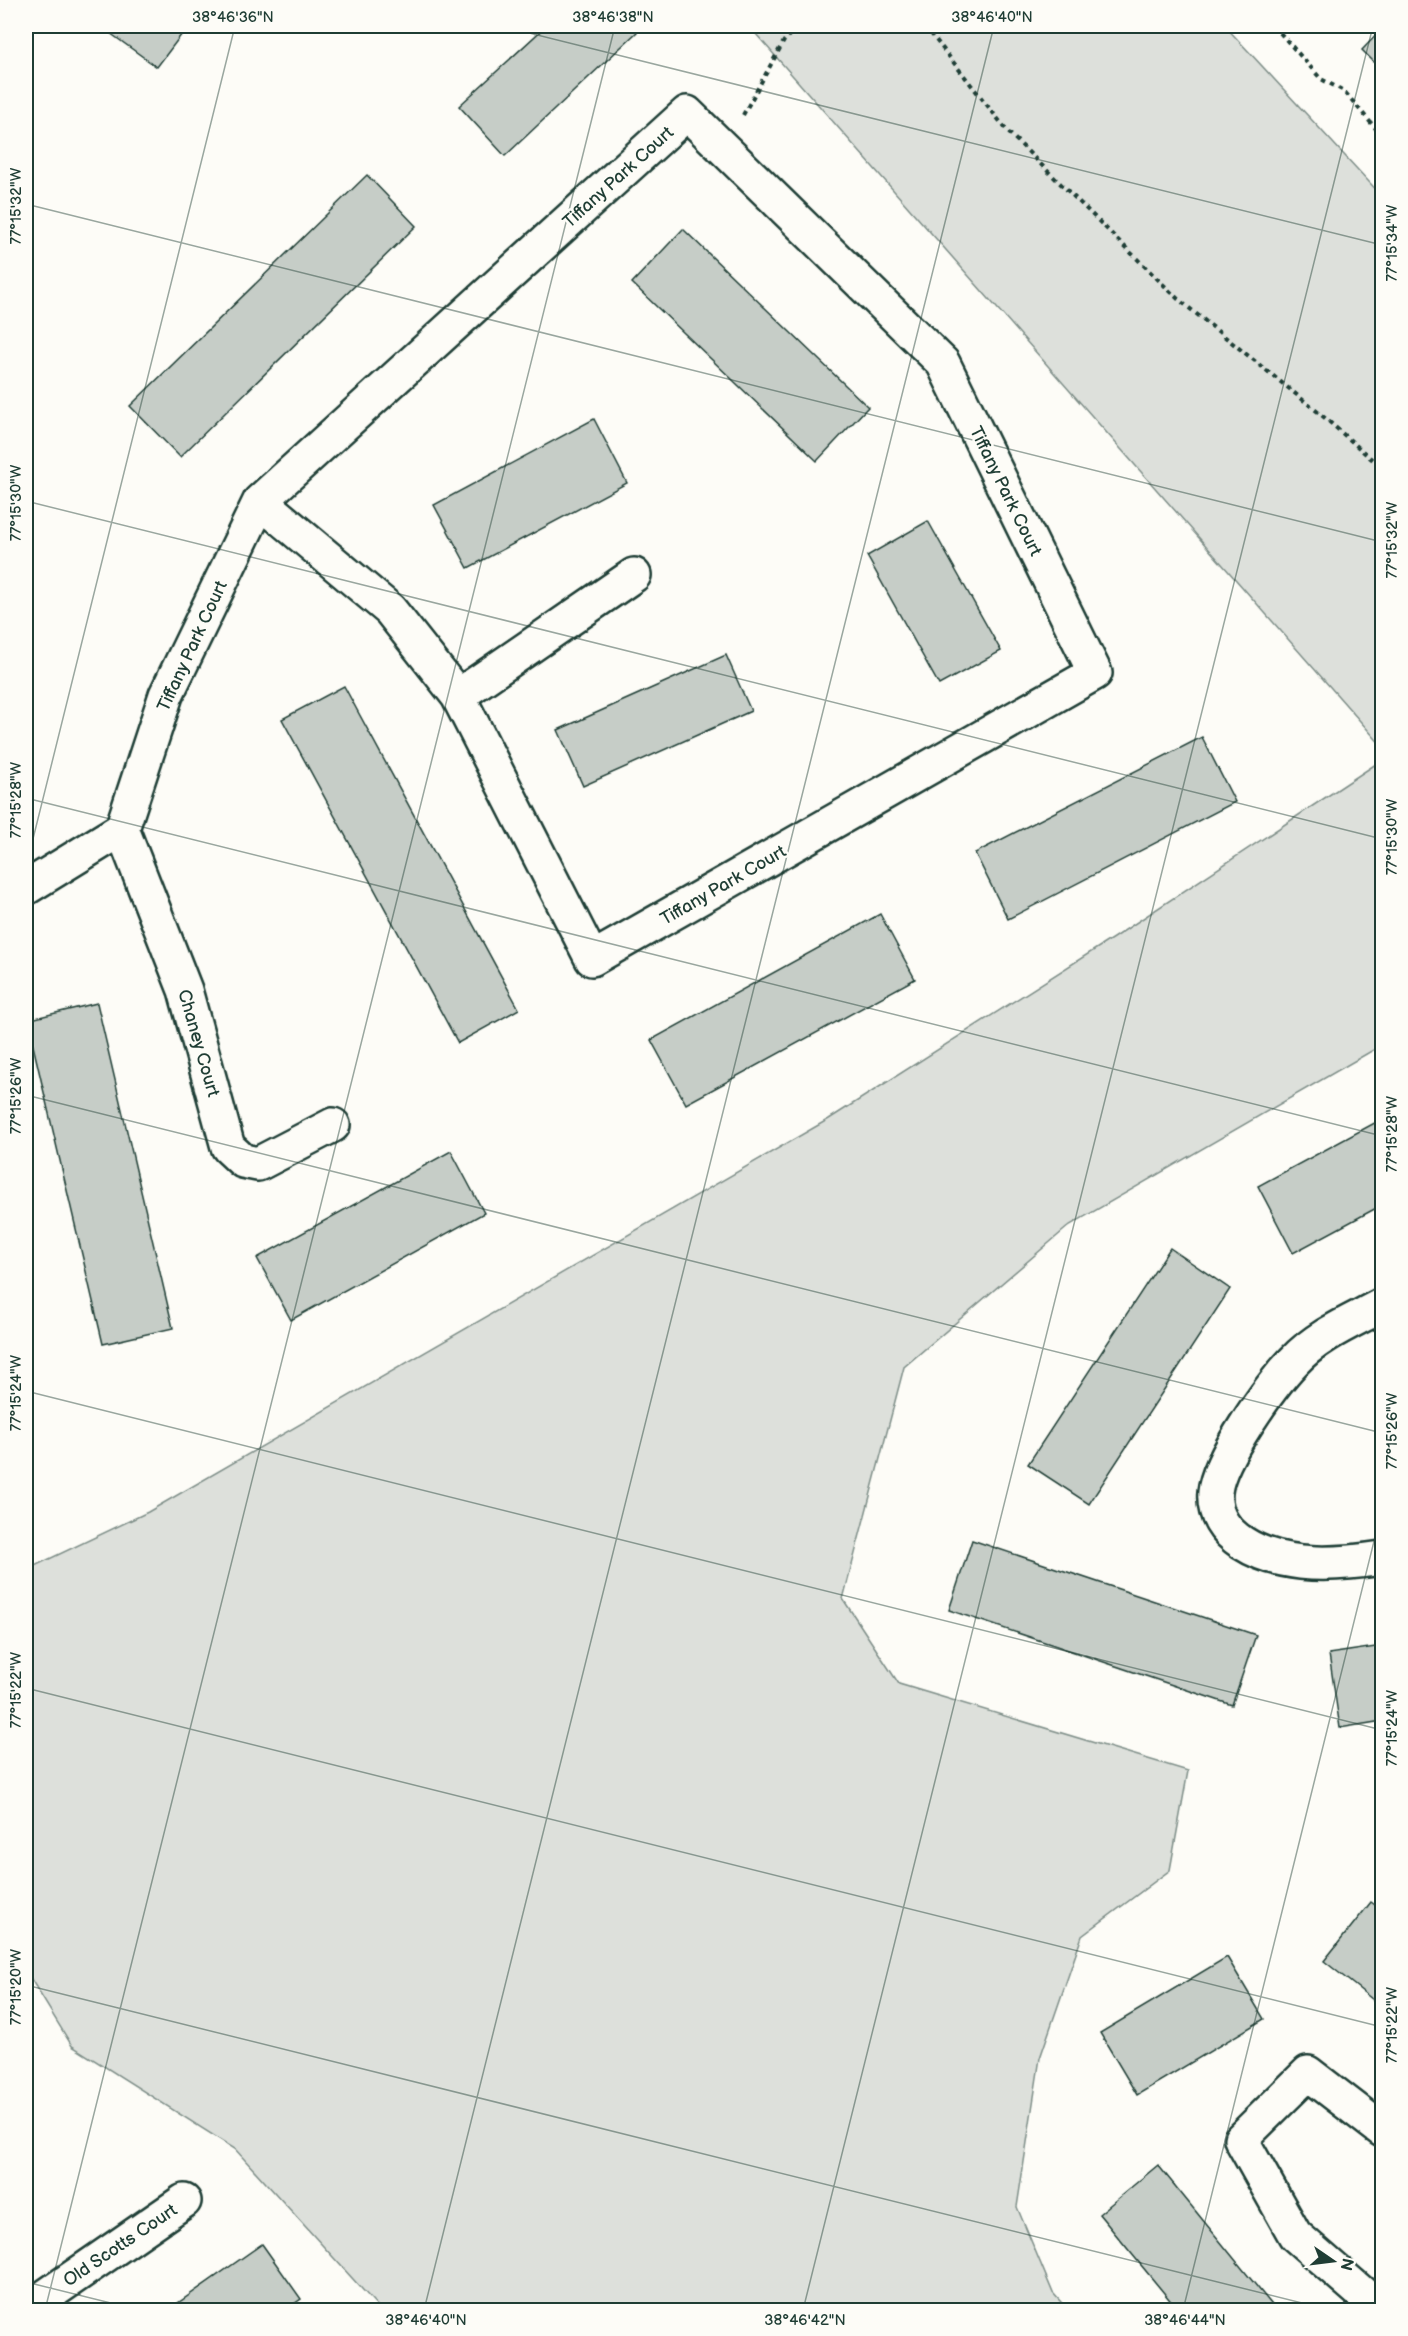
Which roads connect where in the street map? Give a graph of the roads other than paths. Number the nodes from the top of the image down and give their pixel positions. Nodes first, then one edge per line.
1 (260, 501) junction
2 (634, 575) dead end
3 (458, 696) junction
4 (122, 829) junction
5 (26, 888) edge
6 (333, 1125) dead end
7 (1383, 1305) edge
8 (1383, 1558) edge
9 (1383, 2130) edge
10 (184, 2201) dead end
11 (26, 2310) edge
12 (1381, 2310) edge

1 - 3 street, Tiffany Park Court
1 - 3 street, Tiffany Park Court
1 - 4 street, Tiffany Park Court
2 - 3 street
4 - 5 street
4 - 6 street, Chaney Court
7 - 8 street
9 - 12 street
10 - 11 street, Old Scotts Court

